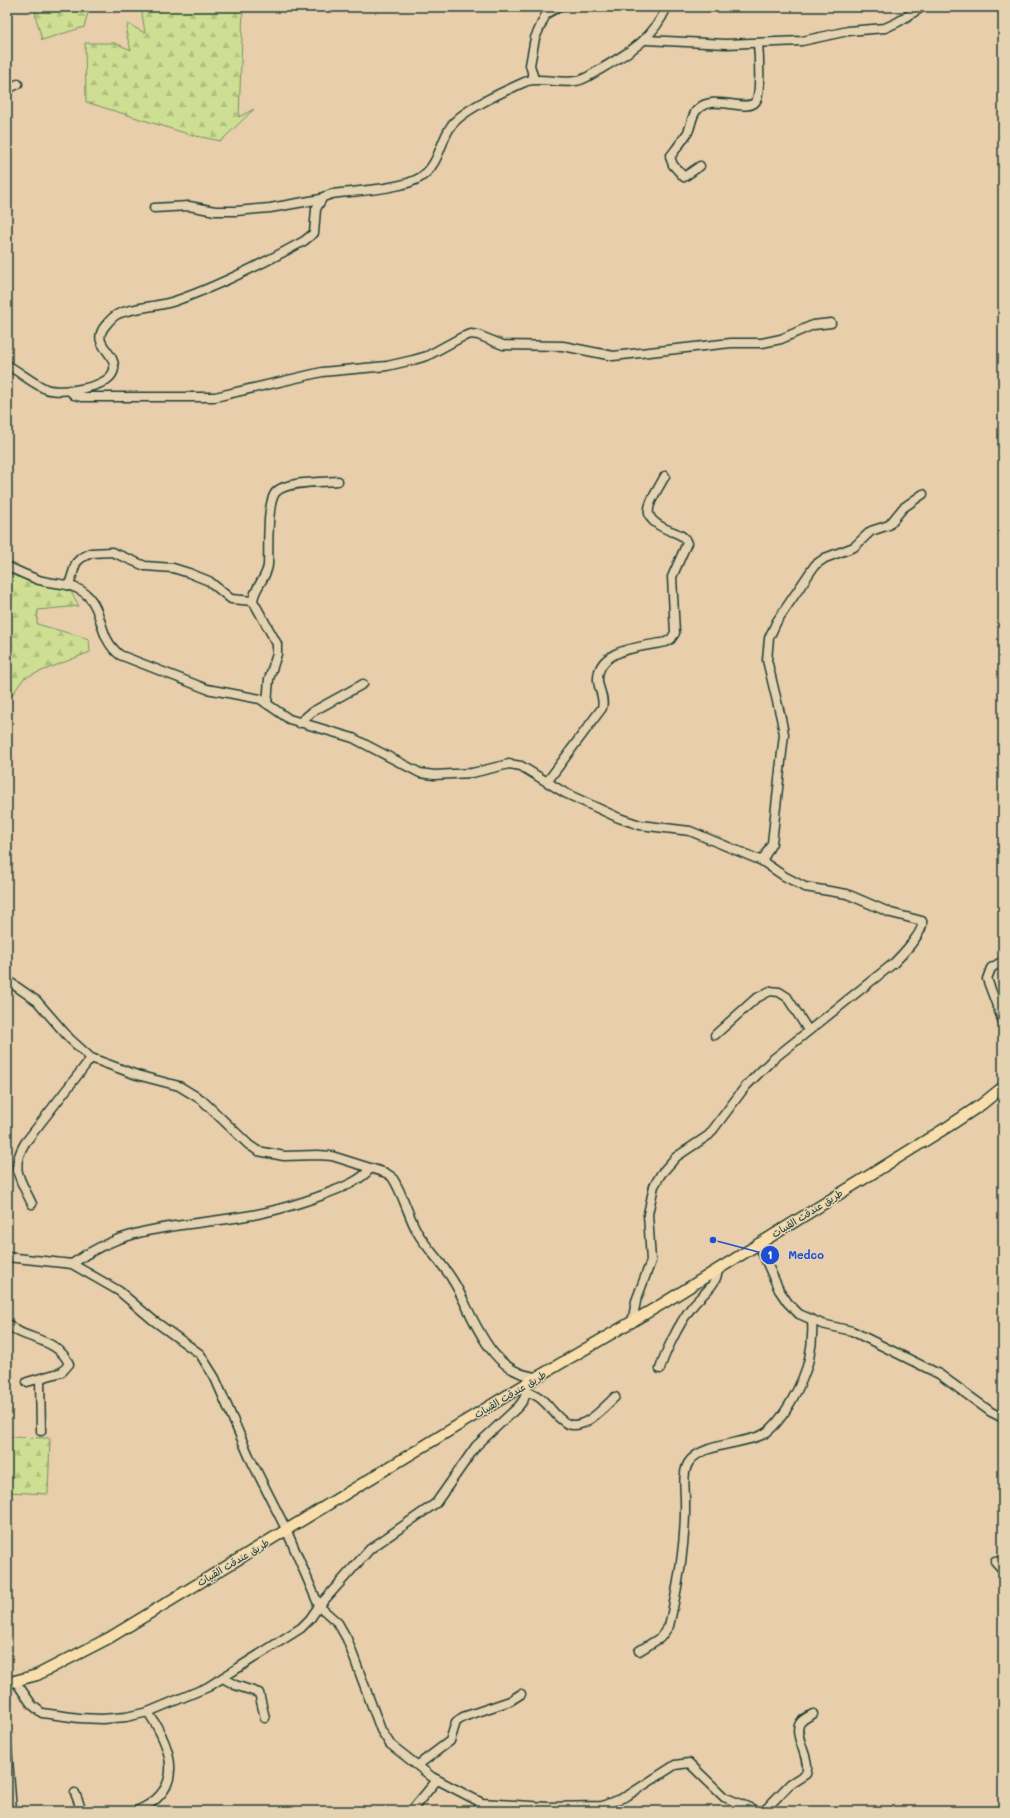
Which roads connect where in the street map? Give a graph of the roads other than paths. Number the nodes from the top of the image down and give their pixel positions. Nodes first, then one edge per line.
1 (559, 7) edge
2 (668, 7) edge
3 (922, 7) edge
4 (646, 40) junction
5 (758, 43) junction
6 (534, 79) junction
7 (18, 84) dead end
8 (7, 89) edge
9 (700, 166) dead end
10 (321, 199) junction
11 (154, 208) dead end
12 (831, 323) dead end
13 (7, 365) edge
14 (69, 390) junction
15 (665, 476) dead end
16 (338, 481) dead end
17 (923, 494) dead end
18 (7, 566) edge
19 (69, 585) junction
20 (253, 601) junction
21 (363, 684) dead end
22 (267, 704) junction
23 (299, 723) junction
24 (547, 782) junction
25 (762, 861) junction
26 (1003, 961) edge
27 (7, 980) edge
28 (1003, 1022) edge
29 (808, 1030) junction
30 (715, 1035) dead end
31 (91, 1058) junction
32 (1003, 1087) edge
33 (370, 1169) junction
34 (32, 1204) dead end
35 (758, 1243) junction
36 (7, 1257) edge
37 (72, 1264) junction
38 (718, 1269) junction
39 (812, 1320) junction
40 (7, 1323) edge
41 (632, 1323) junction
42 (660, 1368) dead end
43 (540, 1377) junction
44 (40, 1379) junction
45 (27, 1382) dead end
46 (528, 1387) junction
47 (615, 1397) dead end
48 (1003, 1418) edge
49 (41, 1431) dead end
50 (286, 1529) junction
51 (995, 1561) dead end
52 (1003, 1570) edge
53 (319, 1606) junction
54 (640, 1651) dead end
55 (223, 1678) junction
56 (12, 1682) edge
57 (521, 1694) dead end
58 (148, 1712) junction
59 (813, 1714) dead end
60 (265, 1718) dead end
61 (7, 1746) edge
62 (418, 1765) junction
63 (437, 1780) junction
64 (75, 1793) dead end
65 (480, 1808) edge
66 (562, 1809) edge
67 (602, 1809) edge
68 (12, 1811) edge
69 (82, 1811) edge
70 (136, 1811) edge
71 (411, 1811) edge
72 (758, 1811) edge
73 (764, 1811) edge

1 - 6 street
2 - 4 street
3 - 5 street
4 - 5 street
4 - 6 street
5 - 9 street
6 - 10 street
7 - 8 street
10 - 11 street
10 - 14 street
12 - 14 street
13 - 14 street
15 - 24 street
16 - 20 street
17 - 25 street
18 - 19 street
19 - 20 street
19 - 22 street
20 - 22 street
21 - 23 street
22 - 23 street
23 - 24 street
24 - 25 street
25 - 29 street
26 - 28 street
27 - 31 street
29 - 30 street
29 - 41 street
31 - 33 street
31 - 34 street
32 - 35 main road, طريق عندقت القبيات
33 - 37 street
33 - 43 street
35 - 38 main road, طريق عندقت القبيات
35 - 39 street
36 - 37 street
37 - 50 street
38 - 41 main road, طريق عندقت القبيات
38 - 42 street
39 - 48 street
39 - 54 street
40 - 44 street
41 - 43 main road, طريق عندقت القبيات
43 - 46 main road, طريق عندقت القبيات
44 - 45 street
44 - 49 street
46 - 47 street
46 - 50 main road, طريق عندقت القبيات
46 - 53 street
50 - 53 street
50 - 56 main road, طريق عندقت القبيات
51 - 52 street
53 - 55 street
53 - 62 street
55 - 58 street
55 - 60 street
56 - 58 street
57 - 62 street
58 - 70 street
59 - 73 street
61 - 68 street
62 - 63 street
63 - 65 street
63 - 71 street
64 - 69 street
65 - 66 street
66 - 67 street
67 - 72 street

